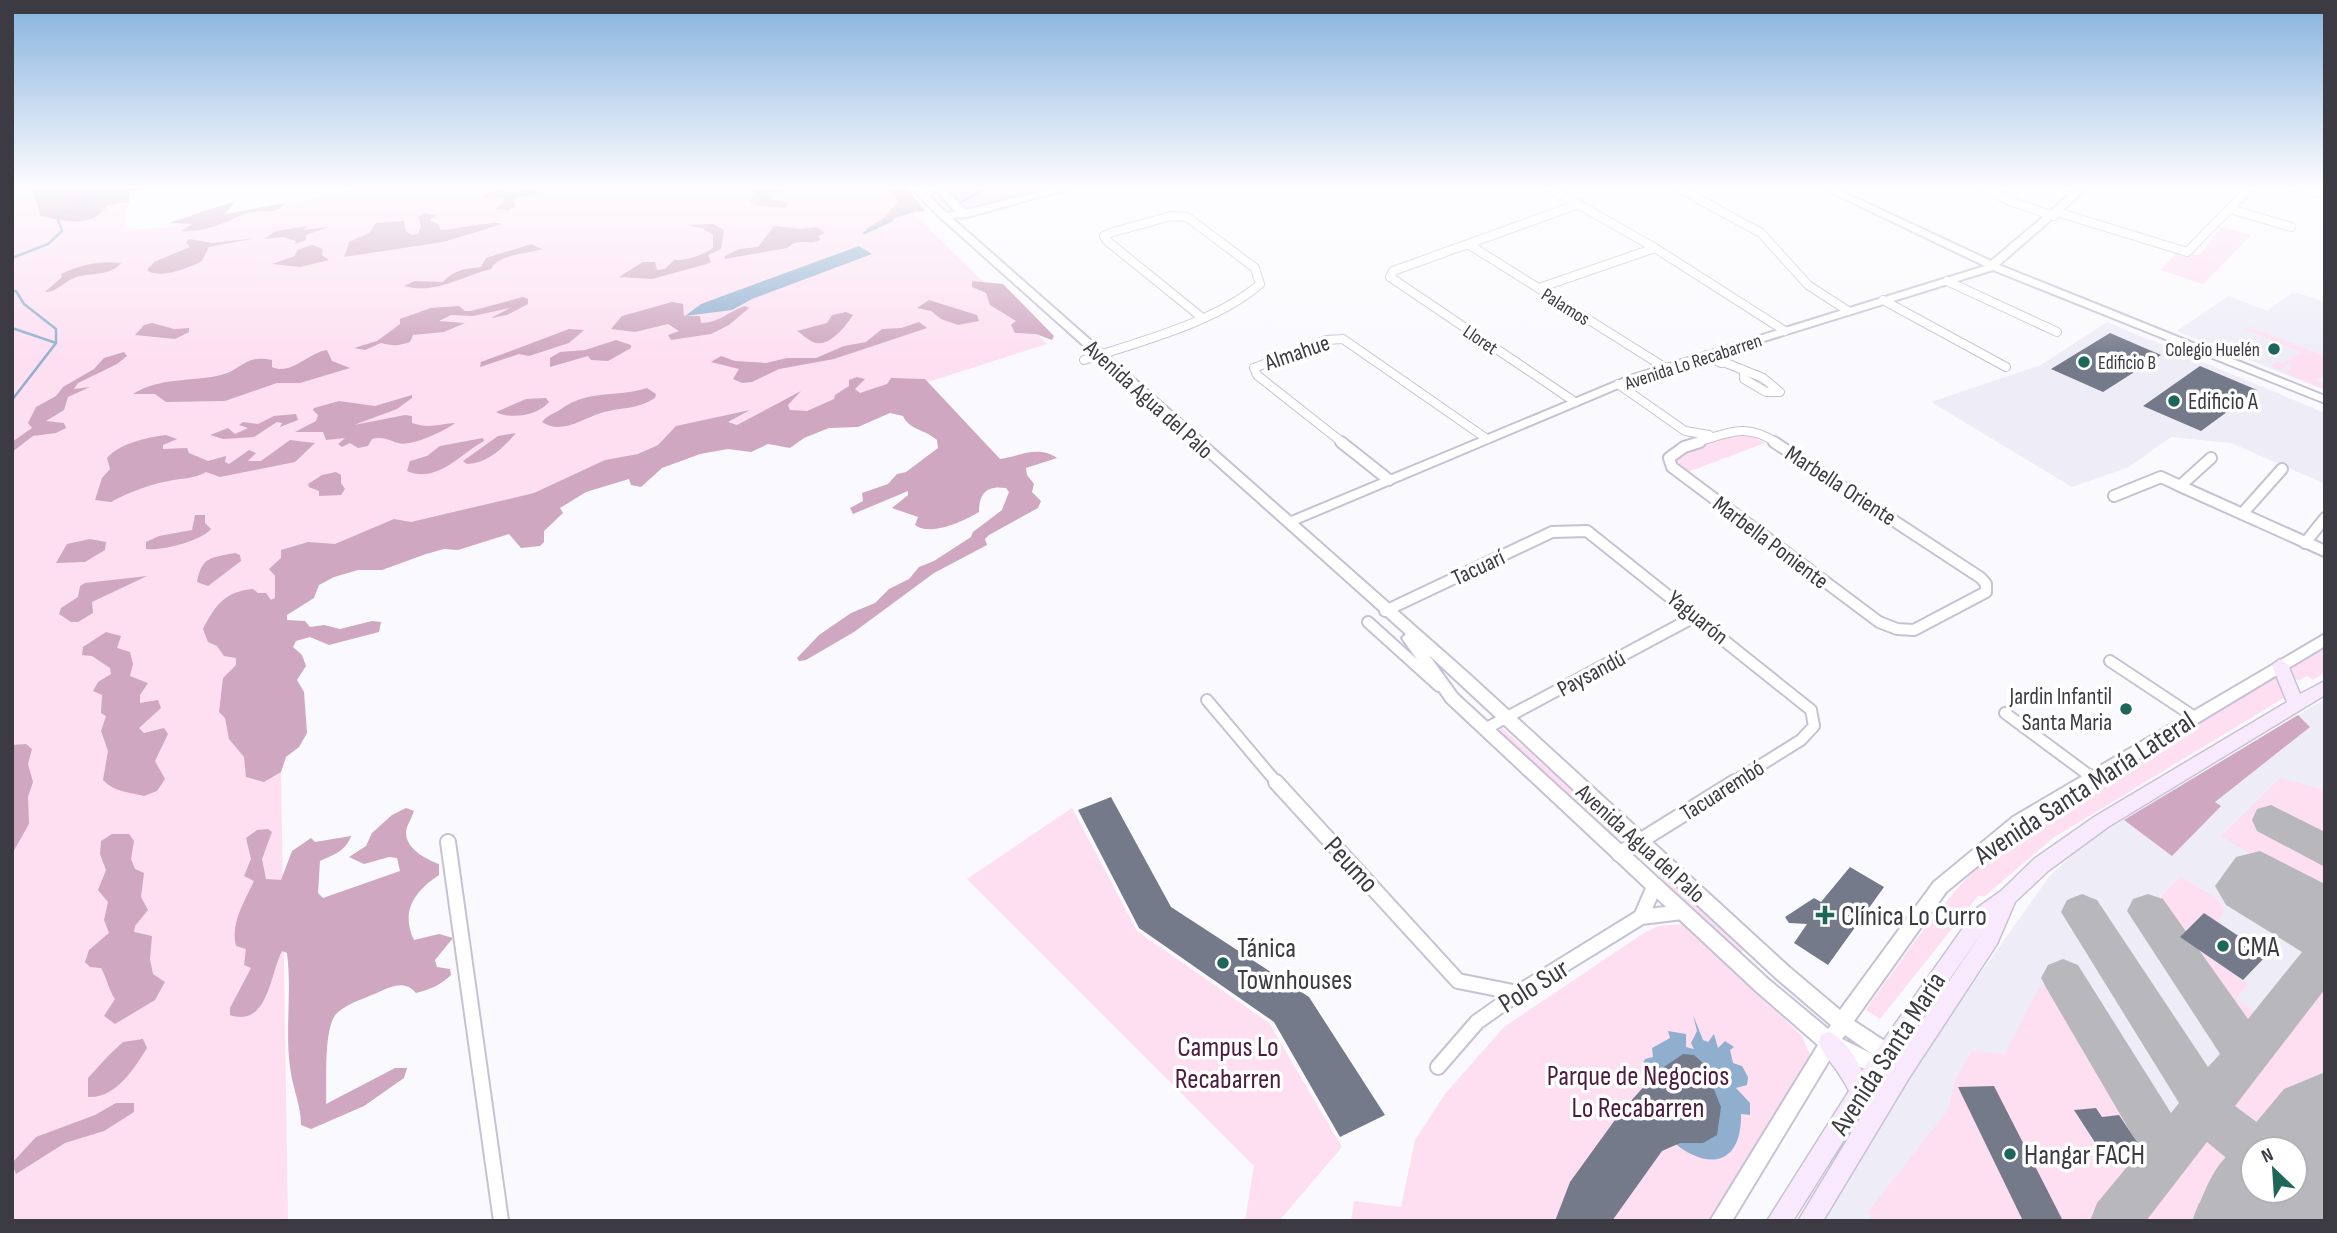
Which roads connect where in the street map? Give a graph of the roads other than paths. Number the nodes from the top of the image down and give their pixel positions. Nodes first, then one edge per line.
1 (975, 244) edge
2 (1113, 244) edge
3 (1222, 244) edge
4 (1468, 244) joint
5 (1647, 244) edge
6 (1771, 244) edge
7 (1948, 244) edge
8 (2020, 244) edge
9 (2158, 244) edge
10 (2195, 244) edge
11 (1655, 248) junction
12 (1994, 265) junction
13 (1947, 281) junction
14 (1539, 288) junction
15 (1883, 300) junction
16 (1848, 311) junction
17 (1200, 316) junction
18 (1785, 331) junction
19 (2057, 332) dead end
20 (1719, 351) junction
21 (1100, 355) junction
22 (1706, 355) junction
23 (1084, 360) dead end
24 (1726, 363) junction
25 (1664, 367) junction
26 (2006, 367) dead end
27 (1744, 373) dead end
28 (1619, 384) junction
29 (2325, 400) edge
30 (1575, 402) junction
31 (1685, 431) junction
32 (1719, 434) junction
33 (1486, 439) junction
34 (1684, 447) junction
35 (2211, 458) dead end
36 (2282, 469) dead end
37 (1389, 480) junction
38 (2180, 486) junction
39 (2114, 496) dead end
40 (2242, 514) junction
41 (2325, 518) edge
42 (1287, 523) junction
43 (1572, 529) joint
44 (2305, 542) junction
45 (2325, 551) edge
46 (1385, 611) junction
47 (1696, 616) junction
48 (1368, 622) dead end
49 (1914, 630) joint
50 (2325, 639) edge
51 (2110, 661) dead end
52 (2280, 665) junction
53 (2325, 687) edge
54 (1452, 698) junction
55 (1207, 700) dead end
56 (2296, 704) junction
57 (2006, 713) dead end
58 (2193, 716) junction
59 (1505, 719) junction
60 (1814, 719) joint
61 (1485, 729) junction
62 (2090, 776) junction
63 (1640, 841) junction
64 (449, 842) dead end
65 (1619, 854) junction
66 (1668, 866) junction
67 (1650, 883) junction
68 (2008, 897) junction
69 (1682, 912) junction
70 (1641, 917) junction
71 (1761, 953) junction
72 (1740, 965) junction
73 (1518, 993) junction
74 (1842, 1023) junction
75 (1829, 1042) junction
76 (1881, 1059) junction
77 (1438, 1067) dead end
78 (1903, 1068) junction
79 (1860, 1090) junction
80 (501, 1221) edge
81 (1720, 1221) edge
82 (1779, 1221) edge
83 (1810, 1221) edge

1 - 21 street, Avenida Agua del Palo
2 - 17 street
3 - 17 street
4 - 14 street, Palamos
4 - 30 street, Lloret
5 - 11 street
6 - 16 street
7 - 12 street
8 - 12 street, Avenida Lo Recabarren
9 - 10 street
11 - 14 street
11 - 18 street
12 - 13 street, Avenida Lo Recabarren
12 - 29 street
13 - 15 street, Avenida Lo Recabarren
13 - 19 street
14 - 25 street, Palamos
15 - 16 street, Avenida Lo Recabarren
15 - 26 street
16 - 18 street, Avenida Lo Recabarren
17 - 21 street
18 - 20 street, Avenida Lo Recabarren
20 - 22 street, Avenida Lo Recabarren
20 - 24 street
21 - 23 street
21 - 42 street, Avenida Agua del Palo
22 - 24 street
22 - 25 street, Avenida Lo Recabarren
24 - 27 street
25 - 28 street, Avenida Lo Recabarren
28 - 30 street, Avenida Lo Recabarren
28 - 31 street
30 - 33 street, Avenida Lo Recabarren
31 - 32 street
31 - 34 street
32 - 34 street, Marbella Oriente
32 - 49 street, Marbella Oriente
33 - 37 street, Avenida Lo Recabarren
33 - 37 street, Almahue
34 - 49 street, Marbella Poniente
35 - 38 street
36 - 40 street
37 - 42 street, Avenida Lo Recabarren
38 - 39 street
38 - 40 street
40 - 44 street
41 - 44 street
42 - 46 street, Avenida Agua del Palo
43 - 46 street, Tacuarí
43 - 47 street, Yaguarón
44 - 45 street
46 - 54 street, Avenida Agua del Palo
46 - 59 street, Avenida Agua del Palo
47 - 59 street, Paysandú
47 - 60 street, Yaguarón
48 - 54 street, Avenida Agua del Palo
50 - 52 street, Avenida Santa María Lateral
51 - 58 street
52 - 56 main road
52 - 58 street, Avenida Santa María Lateral
53 - 56 main road, Avenida Santa María
54 - 61 street, Avenida Agua del Palo
55 - 73 street, Peumo
56 - 68 main road, Avenida Santa María
57 - 62 street
58 - 62 street, Avenida Santa María Lateral
59 - 61 street, Paysandú
59 - 63 street, Avenida Agua del Palo
60 - 63 street, Tacuarembó
61 - 65 street, Avenida Agua del Palo
62 - 74 street, Avenida Santa María Lateral
63 - 65 street, Tacuarembó
63 - 66 street, Avenida Agua del Palo
64 - 80 street
65 - 67 street, Avenida Agua del Palo
66 - 67 street
66 - 71 street, Avenida Agua del Palo
67 - 69 street, Avenida Agua del Palo
67 - 70 street
68 - 76 main road, Avenida Santa María
68 - 78 main road, Avenida Santa María
69 - 70 street, Polo Sur
69 - 72 street, Avenida Agua del Palo
70 - 73 street, Polo Sur
71 - 72 street
71 - 74 street, Avenida Agua del Palo
72 - 75 street, Avenida Agua del Palo
73 - 77 street, Polo Sur
74 - 75 street, Avenida Santa María Lateral
74 - 76 street, Avenida Agua del Palo
75 - 76 street, Avenida Agua del Palo
75 - 79 main road
75 - 81 street, Avenida Santa María Lateral
76 - 78 street, Avenida Agua del Palo
76 - 79 main road, Avenida Santa María
78 - 83 main road, Avenida Santa María
79 - 82 main road, Avenida Santa María

